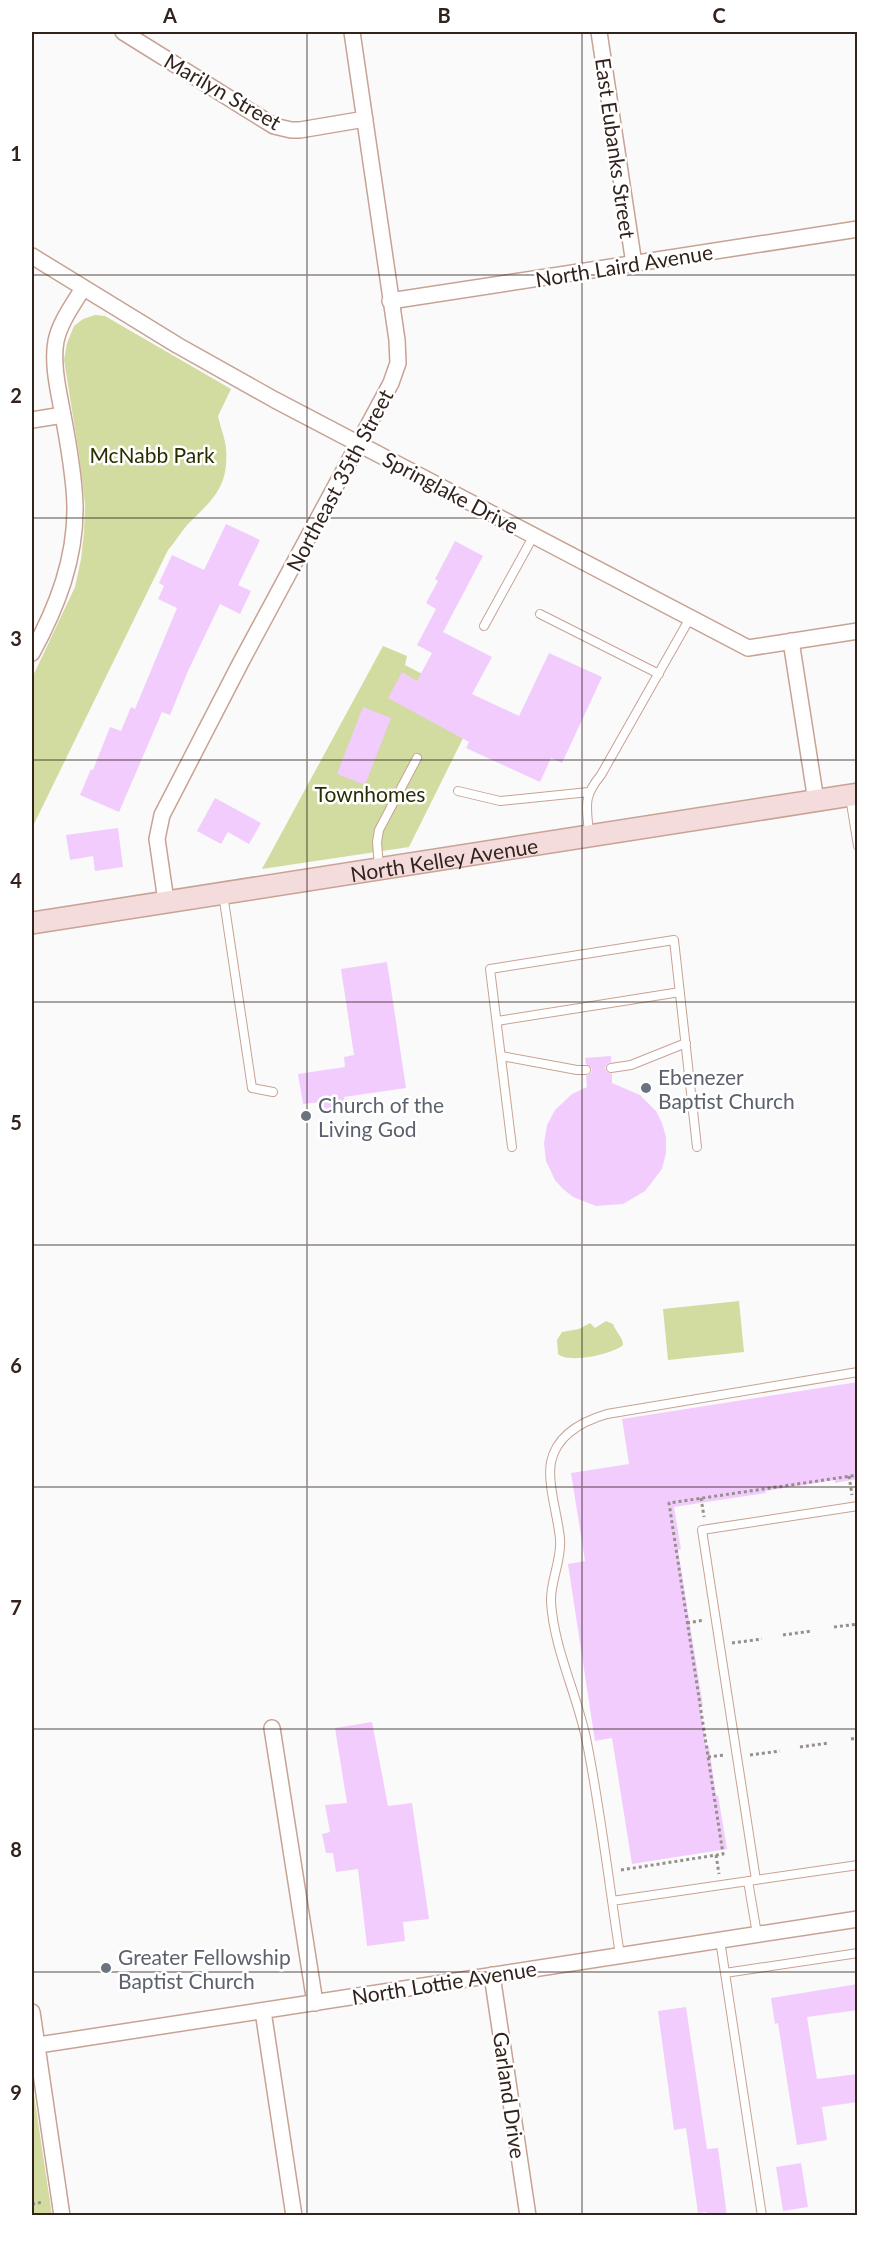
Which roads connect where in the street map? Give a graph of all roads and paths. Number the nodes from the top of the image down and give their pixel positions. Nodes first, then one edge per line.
1 (123, 32) edge
2 (352, 32) edge
3 (599, 32) edge
4 (365, 119) junction
5 (858, 229) edge
6 (32, 256) edge
7 (634, 264) junction
8 (83, 288) junction
9 (390, 300) junction
10 (63, 416) junction
11 (32, 420) edge
12 (358, 443) junction
13 (534, 535) junction
14 (540, 614) dead end
15 (690, 618) junction
16 (484, 626) dead end
17 (858, 631) edge
18 (791, 641) junction
19 (32, 653) edge
20 (659, 674) junction
21 (417, 758) dead end
22 (458, 791) dead end
23 (589, 792) junction
24 (854, 795) edge
25 (816, 801) junction
26 (856, 823) edge
27 (589, 835) junction
28 (858, 846) edge
29 (379, 868) junction
30 (223, 892) junction
31 (166, 902) junction
32 (32, 922) edge
33 (680, 992) junction
34 (497, 1021) junction
35 (686, 1043) junction
36 (501, 1056) junction
37 (611, 1068) dead end
38 (586, 1070) dead end
39 (273, 1092) dead end
40 (512, 1147) dead end
41 (697, 1147) dead end
42 (858, 1372) edge
43 (849, 1476) dead end
44 (701, 1498) dead end
45 (855, 1506) edge
46 (706, 1529) junction
47 (711, 1619) dead end
48 (687, 1623) dead end
49 (858, 1624) edge
50 (834, 1628) dead end
51 (812, 1631) dead end
52 (783, 1635) dead end
53 (762, 1639) dead end
54 (732, 1644) dead end
55 (272, 1728) dead end
56 (858, 1738) edge
57 (851, 1739) dead end
58 (830, 1743) dead end
59 (800, 1747) dead end
60 (780, 1751) dead end
61 (729, 1754) dead end
62 (750, 1755) dead end
63 (708, 1757) dead end
64 (723, 1854) dead end
65 (716, 1855) junction
66 (858, 1865) edge
67 (607, 1872) junction
68 (752, 1881) junction
69 (721, 1885) junction
70 (612, 1901) junction
71 (858, 1919) edge
72 (757, 1934) junction
73 (720, 1940) junction
74 (858, 1953) edge
75 (620, 1955) junction
76 (725, 1973) junction
77 (492, 1975) junction
78 (315, 2003) junction
79 (263, 2011) junction
80 (32, 2012) edge
81 (34, 2045) edge
82 (62, 2216) edge
83 (294, 2216) edge
84 (528, 2216) edge
85 (762, 2216) edge

1 - 4 street, Marilyn Street
2 - 4 street, Northeast 35th Street
3 - 7 street, East Eubanks Street
4 - 9 street, Northeast 35th Street
5 - 7 street, North Laird Avenue
6 - 8 street, Springlake Drive
7 - 9 street, North Laird Avenue
8 - 10 street
8 - 12 street, Springlake Drive
9 - 12 street, Northeast 35th Street
10 - 11 street
10 - 19 street
12 - 13 street, Springlake Drive
12 - 31 street, Northeast 35th Street
13 - 15 street, Springlake Drive
13 - 16 lane
14 - 20 lane
15 - 18 street, Springlake Drive
15 - 20 lane
17 - 18 street, Springlake Drive
18 - 25 street
20 - 23 lane
21 - 29 lane
22 - 23 lane
23 - 27 lane
24 - 25 main road, North Kelley Avenue
24 - 26 lane
25 - 27 main road, North Kelley Avenue
26 - 28 lane
27 - 29 main road, North Kelley Avenue
29 - 30 main road, North Kelley Avenue
30 - 31 main road, North Kelley Avenue
30 - 39 lane
31 - 32 main road, North Kelley Avenue
33 - 34 lane
33 - 34 lane
33 - 35 lane
34 - 36 lane
35 - 37 lane
35 - 41 lane
36 - 38 lane
36 - 40 lane
42 - 67 lane
43 - 45 path
44 - 46 path
45 - 46 lane
46 - 68 lane
47 - 48 path
49 - 50 path
51 - 52 path
53 - 54 path
55 - 78 street
56 - 57 path
58 - 59 path
60 - 62 path
61 - 63 path
64 - 65 path
65 - 67 path
65 - 69 path
66 - 68 lane
67 - 70 lane
68 - 69 lane
68 - 72 lane
69 - 70 lane
70 - 75 lane
71 - 72 street, North Lottie Avenue
72 - 73 street, North Lottie Avenue
73 - 75 street, North Lottie Avenue
73 - 76 lane
74 - 76 lane
75 - 77 street, North Lottie Avenue
76 - 85 lane
77 - 78 street, North Lottie Avenue
77 - 84 street, Garland Drive
78 - 79 street, North Lottie Avenue
79 - 81 street, North Lottie Avenue
79 - 83 street
80 - 81 street
81 - 82 street

